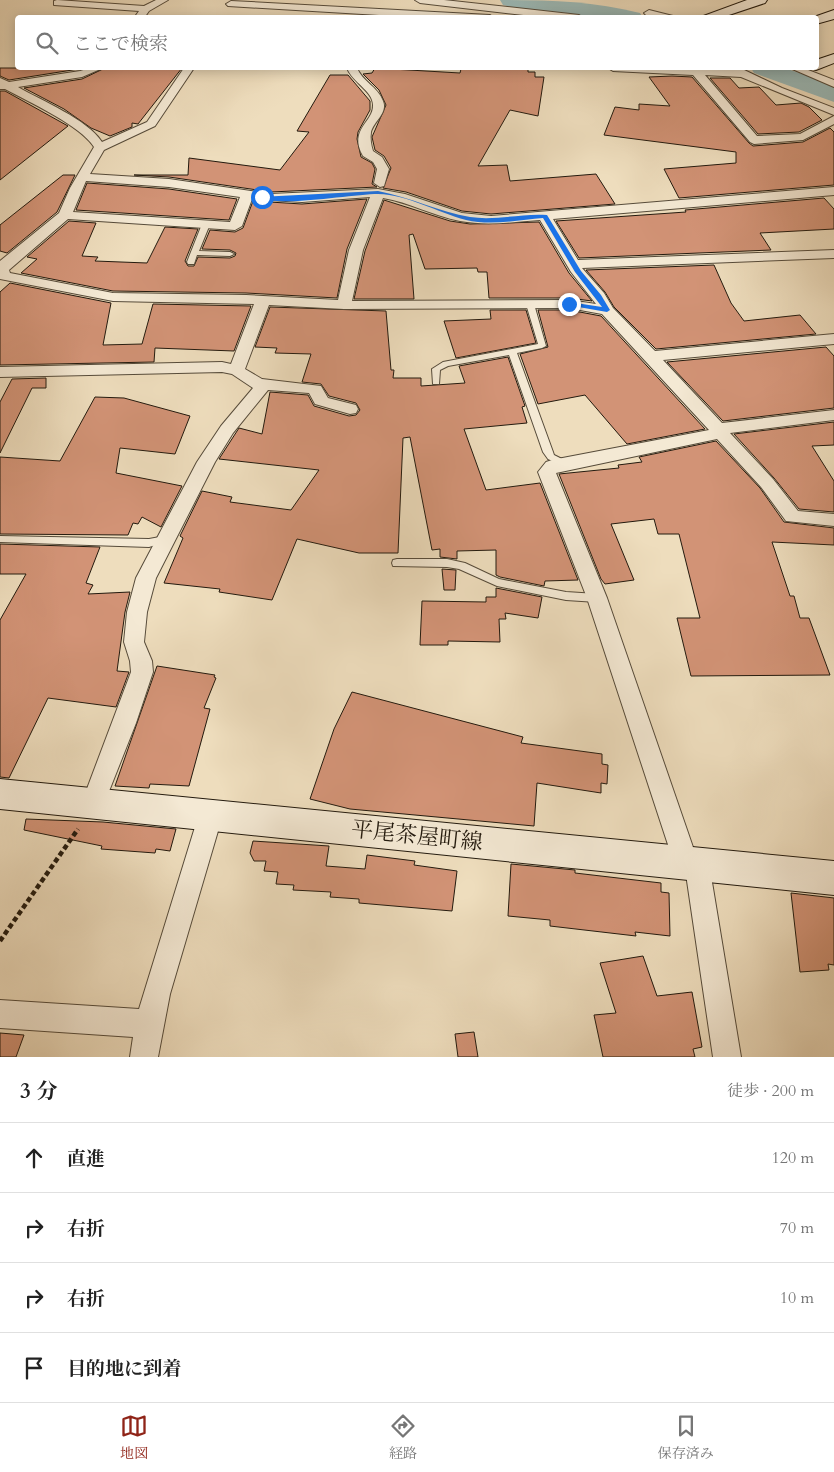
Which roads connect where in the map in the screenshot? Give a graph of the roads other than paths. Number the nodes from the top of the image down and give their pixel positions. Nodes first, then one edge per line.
1 (163, 0) edge
2 (420, 0) edge
3 (760, 0) edge
4 (59, 2) edge
5 (230, 5) edge
6 (146, 9) junction
7 (48, 11) dead end
8 (726, 11) junction
9 (649, 12) dead end
10 (834, 14) edge
11 (141, 15) edge
12 (430, 15) edge
13 (542, 15) edge
14 (660, 15) edge
15 (713, 15) edge
16 (737, 15) edge
17 (819, 19) edge
18 (94, 70) edge
19 (188, 70) edge
20 (353, 70) edge
21 (654, 70) edge
22 (806, 70) edge
23 (739, 71) edge
24 (696, 72) junction
25 (3, 84) edge
26 (834, 84) edge
27 (834, 112) edge
28 (834, 119) edge
29 (100, 146) junction
30 (82, 177) junction
31 (378, 189) junction
32 (828, 192) edge
33 (248, 196) junction
34 (834, 205) edge
35 (65, 215) junction
36 (545, 217) junction
37 (206, 224) junction
38 (194, 253) junction
39 (230, 254) dead end
40 (834, 254) edge
41 (190, 262) dead end
42 (573, 264) junction
43 (2, 275) edge
44 (262, 300) junction
45 (530, 304) junction
46 (344, 305) junction
47 (607, 310) junction
48 (834, 339) edge
49 (512, 351) junction
50 (652, 356) junction
51 (237, 370) junction
52 (0, 372) edge
53 (436, 382) dead end
54 (258, 384) junction
55 (350, 409) dead end
56 (834, 415) edge
57 (719, 431) junction
58 (565, 464) junction
59 (834, 520) edge
60 (0, 539) edge
61 (165, 539) junction
62 (397, 563) dead end
63 (597, 598) junction
64 (0, 794) edge
65 (91, 802) junction
66 (211, 814) junction
67 (692, 864) junction
68 (834, 878) edge
69 (0, 1014) edge
70 (149, 1024) junction
71 (144, 1057) edge
72 (727, 1057) edge

1 - 6 street
2 - 13 street
3 - 8 main road
4 - 6 street
4 - 7 street
5 - 12 street
6 - 11 street
8 - 15 main road
8 - 16 main road
9 - 14 street
10 - 17 main road
18 - 25 street
19 - 29 street
20 - 31 street
21 - 24 street
22 - 26 street
23 - 24 street
23 - 27 street
24 - 28 street
25 - 29 street
29 - 30 street
30 - 33 street
30 - 35 street
31 - 33 street
31 - 36 street
31 - 46 street
32 - 34 street
32 - 36 street
33 - 37 street
35 - 37 street
35 - 43 street
36 - 42 street
37 - 38 lane
38 - 39 lane
38 - 41 lane
40 - 42 street
42 - 47 street
43 - 44 street
44 - 46 street
44 - 51 street
45 - 46 street
45 - 47 street
45 - 49 lane
47 - 50 street
48 - 50 street
49 - 53 lane
49 - 58 lane
50 - 57 street
51 - 52 street
51 - 54 street
54 - 55 street
54 - 61 street
56 - 57 street
57 - 58 street
57 - 59 street
58 - 63 street
60 - 61 lane
61 - 65 street
62 - 63 lane
63 - 67 street
64 - 65 main road, 平尾茶屋町線
65 - 66 main road, 平尾茶屋町線
66 - 67 main road, 平尾茶屋町線
66 - 70 street
67 - 68 main road, 平尾茶屋町線
67 - 72 street
69 - 70 street
70 - 71 street

